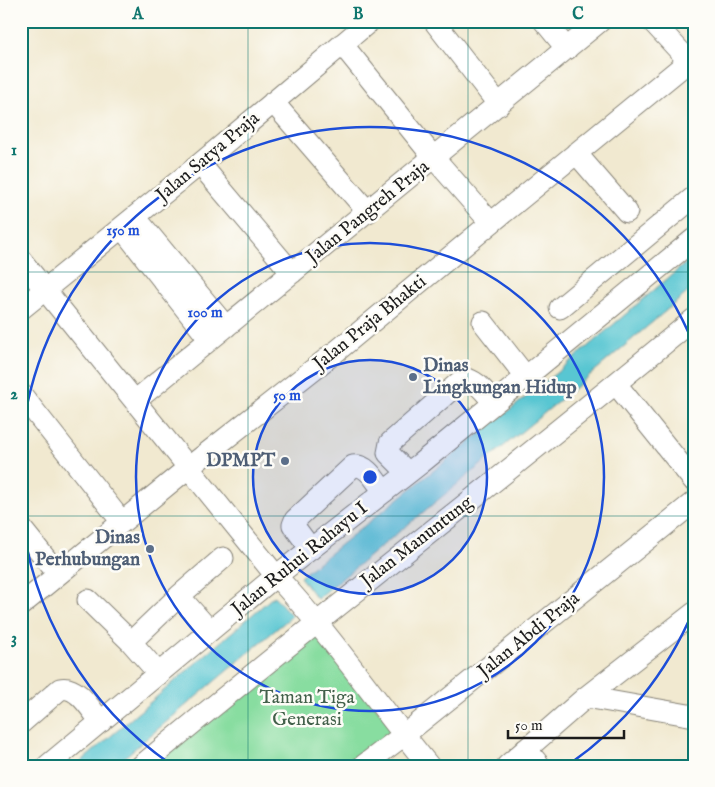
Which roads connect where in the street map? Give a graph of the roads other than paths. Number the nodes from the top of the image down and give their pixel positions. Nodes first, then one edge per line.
1 (370, 21) edge
2 (434, 21) edge
3 (544, 21) edge
4 (600, 21) edge
5 (652, 21) edge
6 (342, 44) junction
7 (567, 48) junction
8 (691, 59) edge
9 (273, 102) junction
10 (499, 105) junction
11 (576, 154) junction
12 (434, 158) junction
13 (200, 164) junction
14 (694, 197) edge
15 (368, 212) junction
16 (627, 212) dead end
17 (128, 222) junction
18 (491, 223) junction
19 (662, 223) junction
20 (688, 243) edge
21 (21, 260) edge
22 (292, 273) junction
23 (45, 290) junction
24 (560, 308) dead end
25 (21, 309) edge
26 (694, 319) edge
27 (483, 322) dead end
28 (218, 333) junction
29 (526, 377) junction
30 (616, 384) junction
31 (21, 394) edge
32 (135, 401) junction
33 (494, 403) junction
34 (188, 468) junction
35 (408, 473) junction
36 (694, 481) edge
37 (384, 492) junction
38 (694, 502) edge
39 (122, 522) junction
40 (21, 528) edge
41 (312, 549) junction
42 (223, 558) dead end
43 (58, 574) junction
44 (280, 580) junction
45 (179, 596) junction
46 (88, 600) dead end
47 (21, 605) edge
48 (694, 613) edge
49 (312, 616) junction
50 (210, 631) junction
51 (130, 642) junction
52 (159, 674) junction
53 (586, 697) junction
54 (694, 716) edge
55 (101, 722) junction
56 (21, 723) edge
57 (404, 735) junction
58 (526, 749) junction
59 (47, 766) edge
60 (141, 766) edge
61 (363, 766) edge
62 (429, 766) edge
63 (507, 766) edge
64 (540, 766) edge

1 - 6 street, Jalan Satya Praja
2 - 10 street
3 - 7 street
4 - 7 street, Jalan Pangreh Praja
5 - 8 street
6 - 9 street, Jalan Satya Praja
6 - 12 street
7 - 10 street, Jalan Pangreh Praja
8 - 11 street, Jalan Praja Bhakti
9 - 13 street, Jalan Satya Praja
9 - 15 street
10 - 12 street, Jalan Pangreh Praja
11 - 16 street
11 - 18 street, Jalan Praja Bhakti
12 - 15 street, Jalan Pangreh Praja
12 - 18 street
13 - 17 street, Jalan Satya Praja
13 - 22 street
14 - 19 street
15 - 22 street, Jalan Pangreh Praja
17 - 23 street, Jalan Satya Praja
17 - 28 street
18 - 34 street, Jalan Praja Bhakti
19 - 20 street
19 - 24 street
20 - 29 street, Jalan Ruhui Rahayu I
21 - 23 street
22 - 28 street, Jalan Pangreh Praja
23 - 25 street, Jalan Satya Praja
23 - 32 street
26 - 30 street, Jalan Manuntung
27 - 29 street
28 - 32 street, Jalan Pangreh Praja
29 - 33 street, Jalan Ruhui Rahayu I
30 - 36 street
30 - 49 street, Jalan Manuntung
31 - 39 street
32 - 34 street
33 - 35 street, Jalan Ruhui Rahayu I
33 - 35 street
34 - 39 street, Jalan Praja Bhakti
34 - 44 street
35 - 37 street, Jalan Ruhui Rahayu I
37 - 41 street, Jalan Ruhui Rahayu I
37 - 41 street
38 - 57 street, Jalan Abdi Praja
39 - 43 street, Jalan Praja Bhakti
40 - 43 street
41 - 44 street, Jalan Ruhui Rahayu I
42 - 45 street
43 - 47 street, Jalan Praja Bhakti
44 - 49 street
44 - 50 street, Jalan Ruhui Rahayu I
45 - 50 street
45 - 51 street
46 - 51 street
48 - 53 street
49 - 57 street
49 - 60 street, Jalan Manuntung
50 - 52 street, Jalan Ruhui Rahayu I
51 - 52 street
52 - 55 street, Jalan Ruhui Rahayu I
53 - 54 street
53 - 58 street
55 - 56 street
55 - 59 street, Jalan Ruhui Rahayu I
57 - 61 street, Jalan Abdi Praja
57 - 62 street
58 - 63 street
58 - 64 street

